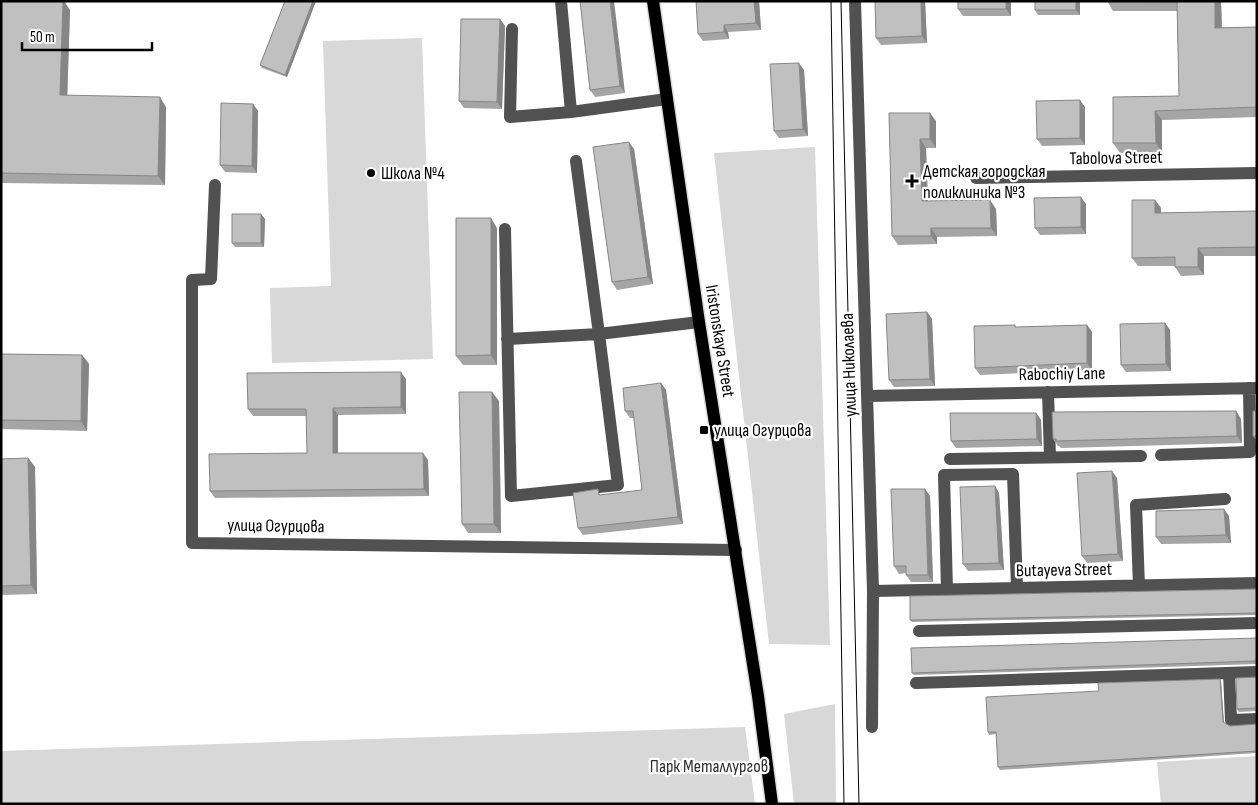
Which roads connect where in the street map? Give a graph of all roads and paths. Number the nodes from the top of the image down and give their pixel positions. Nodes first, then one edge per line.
1 (561, 1) edge
2 (653, 1) edge
3 (855, 1) edge
4 (512, 29) dead end
5 (667, 98) junction
6 (571, 112) junction
7 (576, 161) dead end
8 (1257, 173) edge
9 (976, 178) dead end
10 (215, 186) dead end
11 (505, 229) dead end
12 (699, 322) junction
13 (599, 334) junction
14 (507, 339) junction
15 (1253, 388) edge
16 (1048, 392) junction
17 (868, 396) junction
18 (1254, 452) edge
19 (1161, 455) dead end
20 (1141, 456) dead end
21 (1050, 457) junction
22 (950, 459) dead end
23 (1225, 499) dead end
24 (736, 550) junction
25 (1257, 583) edge
26 (1139, 586) junction
27 (1017, 588) junction
28 (947, 590) junction
29 (873, 591) junction
30 (1257, 623) edge
31 (919, 631) dead end
32 (1257, 672) edge
33 (1229, 673) junction
34 (916, 682) dead end
35 (1257, 719) edge
36 (872, 728) dead end
37 (772, 804) edge

1 - 6 street
2 - 5 main road, Iristonskaya Street
3 - 17 street, улица Николаева
4 - 6 street
5 - 6 street
5 - 12 main road, Iristonskaya Street
7 - 13 street
8 - 9 street, Tabolova Street
10 - 24 street, улица Огурцова
11 - 14 street
12 - 13 street
12 - 24 main road, Iristonskaya Street
13 - 14 street
13 - 14 street
15 - 16 street, Rabochiy Lane
15 - 18 street
16 - 17 street, Rabochiy Lane
16 - 21 street
17 - 29 street, улица Николаева
18 - 19 street
20 - 21 street
21 - 22 street
23 - 26 street
24 - 37 main road, Iristonskaya Street
25 - 26 street, Butayeva Street
26 - 27 street, Butayeva Street
27 - 28 street, Butayeva Street
27 - 28 street
28 - 29 street, Butayeva Street
29 - 36 street, улица Николаева
30 - 31 street
32 - 33 street
33 - 34 street
33 - 35 street

